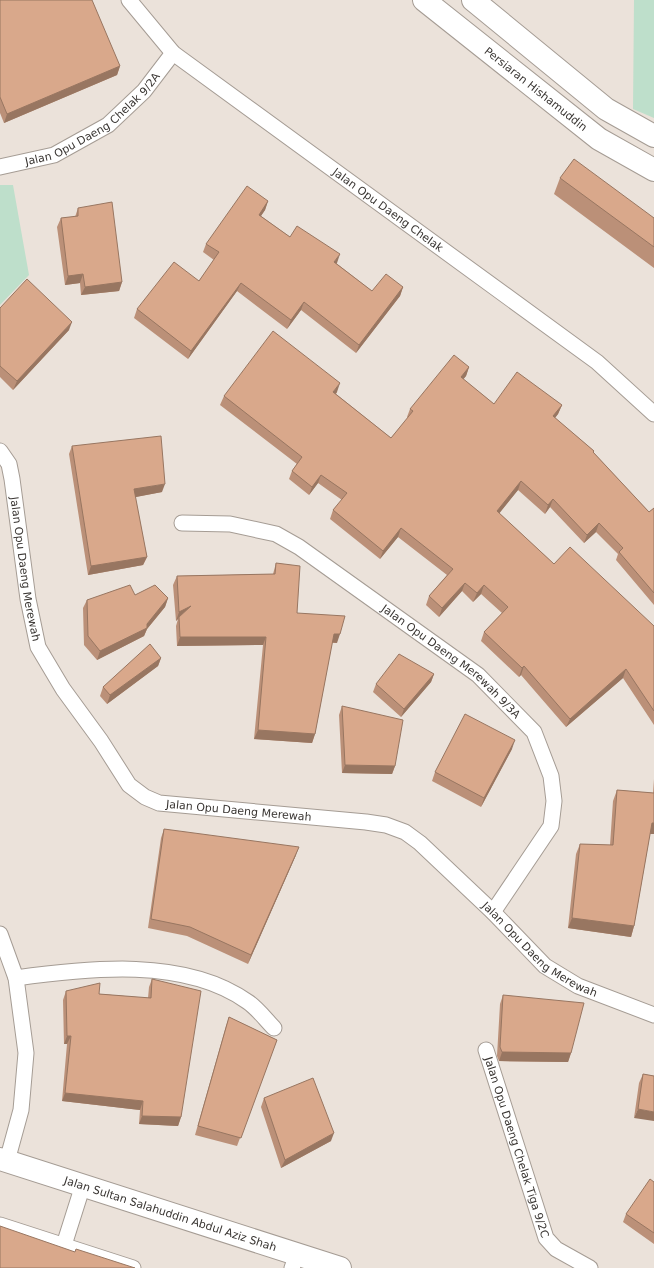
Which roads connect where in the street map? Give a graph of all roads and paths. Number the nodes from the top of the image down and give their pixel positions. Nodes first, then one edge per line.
1 (129, 0) edge
2 (424, 0) edge
3 (473, 0) edge
4 (172, 53) junction
5 (654, 136) edge
6 (0, 167) edge
7 (654, 170) edge
8 (654, 414) edge
9 (0, 452) edge
10 (182, 523) dead end
11 (493, 912) junction
12 (0, 934) edge
13 (16, 978) junction
14 (654, 1015) edge
15 (274, 1028) dead end
16 (486, 1050) dead end
17 (4, 1160) edge
18 (83, 1185) junction
19 (0, 1226) edge
20 (64, 1245) junction
21 (294, 1261) edge
22 (133, 1268) edge
23 (340, 1268) edge
24 (590, 1268) edge

1 - 4 street, Jalan Opu Daeng Chelak
2 - 7 main road, Persiaran Hishamuddin
3 - 5 main road
4 - 6 street, Jalan Opu Daeng Chelak 9/2A
4 - 8 street, Jalan Opu Daeng Chelak
9 - 11 street, Jalan Opu Daeng Merewah
10 - 11 street, Jalan Opu Daeng Merewah 9/3A
11 - 14 street, Jalan Opu Daeng Merewah
12 - 13 street
13 - 15 street
13 - 17 street
16 - 24 street, Jalan Opu Daeng Chelak Tiga 9/2C
17 - 18 main road, Jalan Sultan Salahuddin Abdul Aziz Shah
18 - 20 street
18 - 21 main road, Jalan Sultan Salahuddin Abdul Aziz Shah
19 - 20 street
20 - 22 street
21 - 23 main road, Jalan Sultan Salahuddin Abdul Aziz Shah

